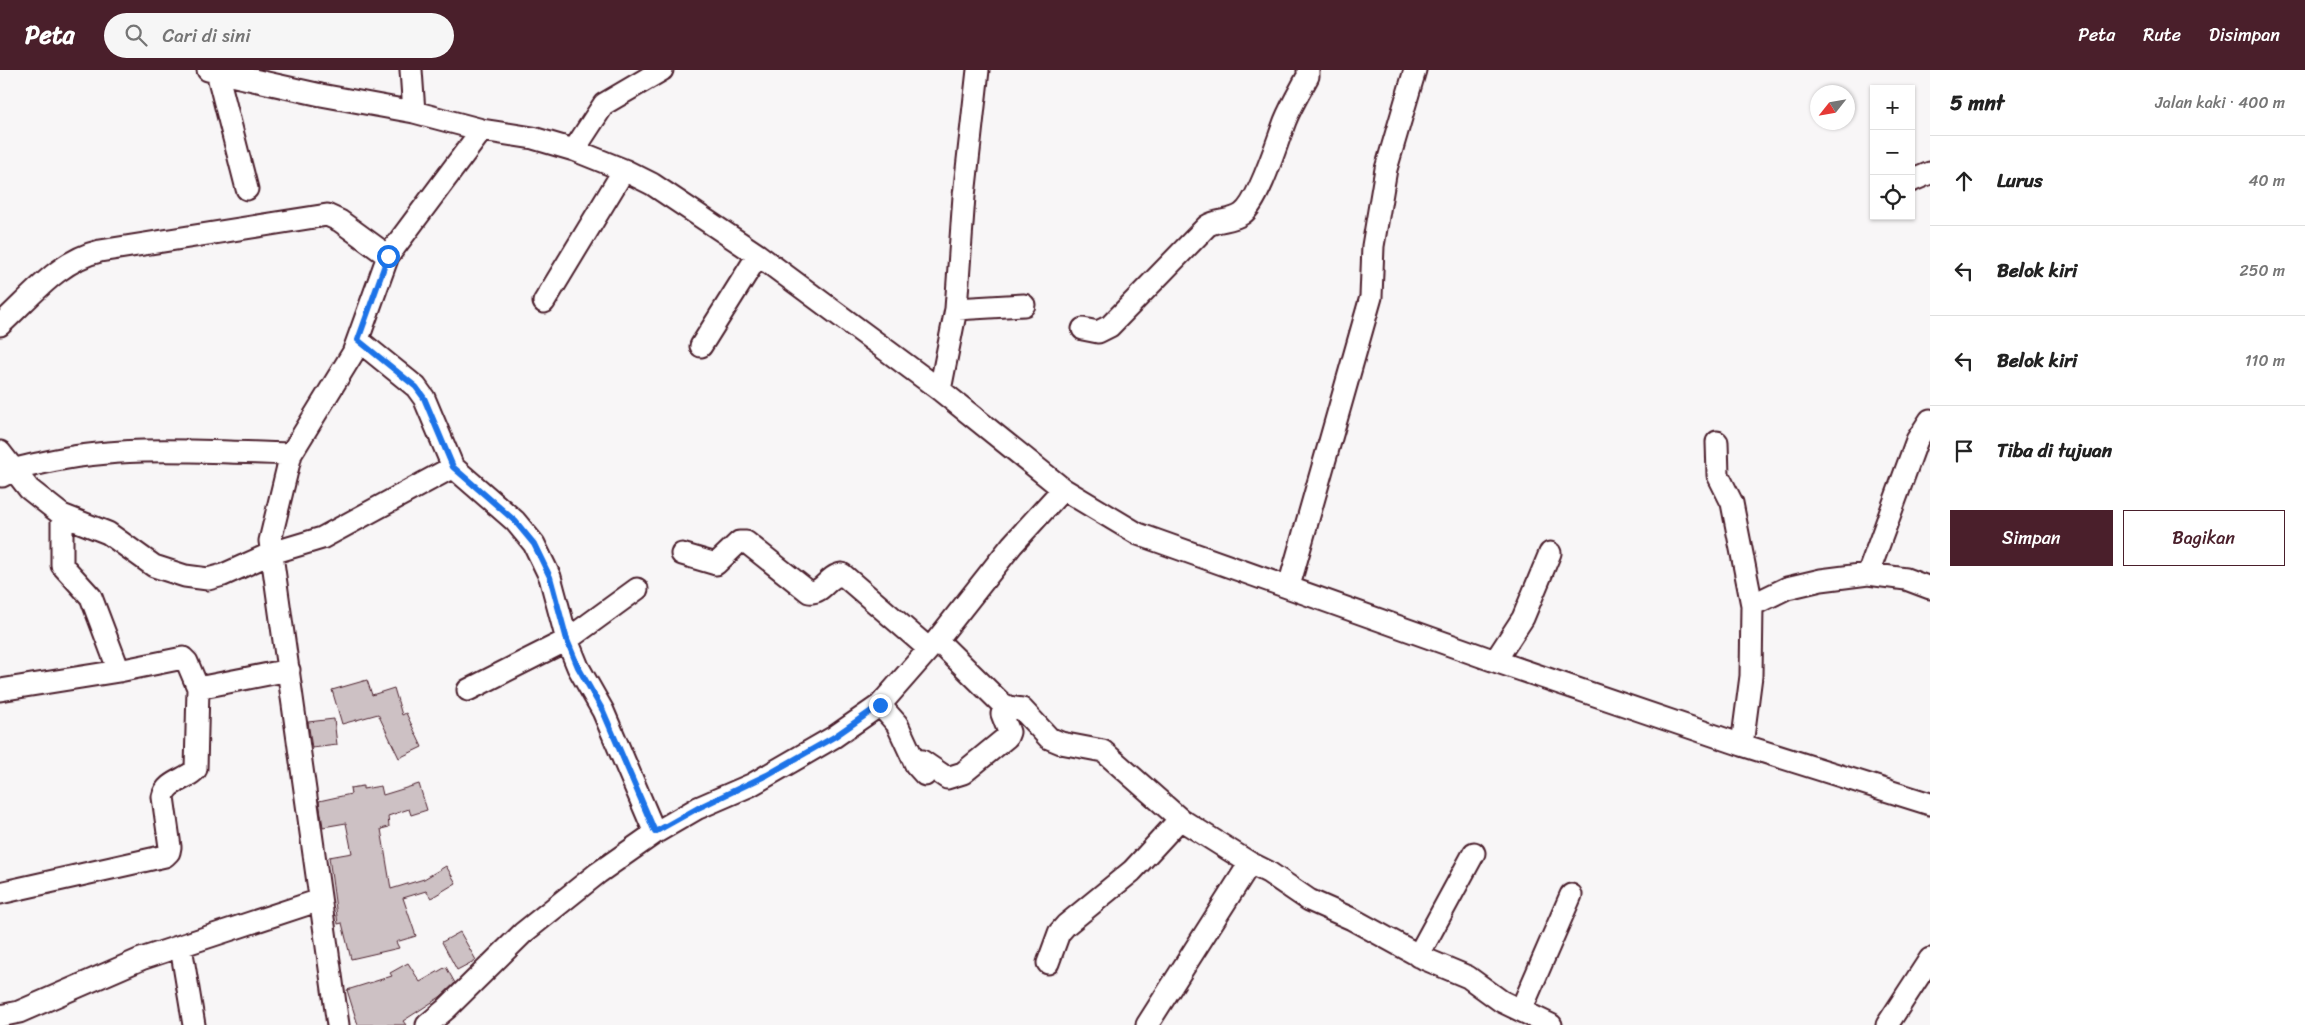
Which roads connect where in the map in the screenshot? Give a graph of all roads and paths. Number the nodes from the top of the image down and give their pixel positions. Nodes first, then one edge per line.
1 (411, 70) edge
2 (662, 70) edge
3 (978, 70) edge
4 (1308, 70) edge
5 (1415, 70) edge
6 (212, 71) edge
7 (260, 76) edge
8 (414, 112) junction
9 (482, 130) junction
10 (574, 150) junction
11 (624, 170) junction
12 (1930, 173) edge
13 (1915, 179) edge
14 (247, 189) dead end
15 (758, 255) junction
16 (388, 256) junction
17 (544, 302) dead end
18 (1024, 305) dead end
19 (956, 309) junction
20 (0, 325) edge
21 (1083, 329) dead end
22 (358, 340) junction
23 (701, 346) dead end
24 (940, 390) junction
25 (1930, 420) edge
26 (1716, 442) dead end
27 (0, 452) edge
28 (291, 454) junction
29 (453, 467) junction
30 (6, 474) edge
31 (1063, 489) junction
32 (62, 515) junction
33 (272, 553) junction
34 (1550, 553) dead end
35 (682, 554) dead end
36 (1868, 574) junction
37 (1289, 586) junction
38 (1930, 588) edge
39 (637, 589) dead end
40 (1752, 606) junction
41 (567, 640) junction
42 (933, 644) junction
43 (1495, 661) junction
44 (288, 670) junction
45 (119, 671) junction
46 (198, 688) junction
47 (0, 690) edge
48 (468, 690) dead end
49 (880, 705) junction
50 (1005, 705) junction
51 (1742, 745) junction
52 (916, 765) junction
53 (942, 791) dead end
54 (1930, 804) edge
55 (1180, 819) junction
56 (655, 832) junction
57 (1474, 853) dead end
58 (1250, 863) junction
59 (0, 893) edge
60 (1570, 895) dead end
61 (320, 900) junction
62 (181, 947) junction
63 (1418, 956) junction
64 (1930, 959) edge
65 (1048, 963) dead end
66 (1521, 1010) junction
67 (15, 1018) edge
68 (1895, 1022) edge
69 (335, 1024) edge
70 (194, 1025) edge
71 (427, 1025) edge
72 (1147, 1025) edge
73 (1551, 1025) edge

1 - 8 street
2 - 10 street
3 - 19 street
4 - 21 street
5 - 37 street
6 - 7 street
6 - 14 street
7 - 8 street
8 - 9 street
9 - 10 street
9 - 16 street
10 - 11 street
11 - 15 street
11 - 17 street
12 - 13 street
15 - 23 street
15 - 24 street
16 - 20 street
16 - 22 street
18 - 19 street
19 - 24 street
22 - 28 street
22 - 29 street
24 - 31 street
25 - 36 street
26 - 40 street
27 - 30 street
28 - 30 street
28 - 33 street
29 - 33 street
29 - 41 street
30 - 32 street
31 - 37 street
31 - 42 street
32 - 33 street
32 - 45 street
33 - 44 street
34 - 43 street
35 - 42 street
36 - 38 street
36 - 40 street
37 - 43 street
39 - 41 street
40 - 51 street
41 - 48 street
41 - 56 street
42 - 49 street
42 - 50 street
43 - 51 street
44 - 46 street
44 - 61 street
45 - 46 street
45 - 47 street
46 - 59 street
49 - 52 street
49 - 56 street
50 - 52 street
50 - 55 street
51 - 54 street
52 - 53 street
55 - 58 street
55 - 65 street
56 - 71 street
57 - 63 street
58 - 63 street
58 - 72 street
60 - 66 street
61 - 62 street
61 - 69 street
62 - 67 street
62 - 70 street
63 - 66 street
64 - 68 street
66 - 73 street

